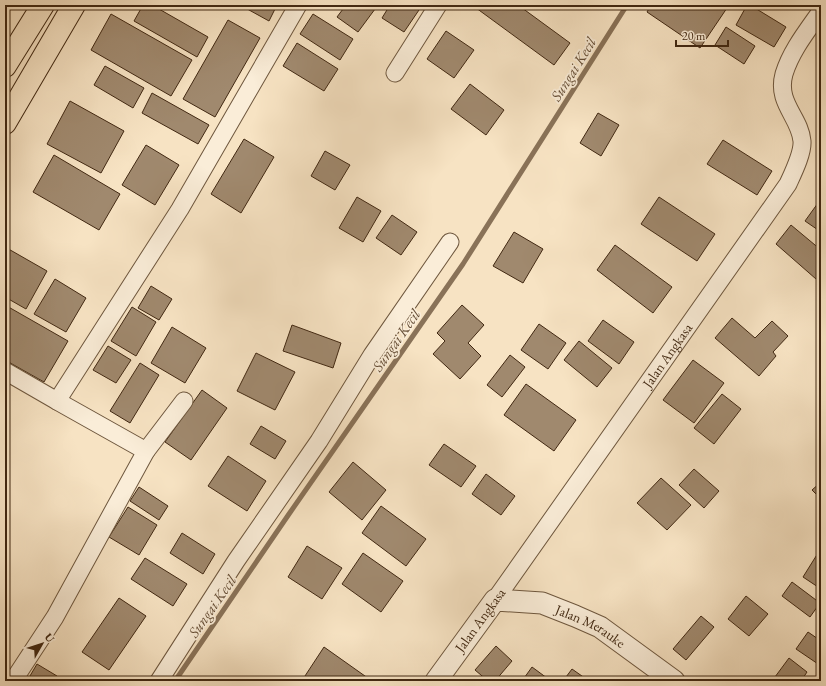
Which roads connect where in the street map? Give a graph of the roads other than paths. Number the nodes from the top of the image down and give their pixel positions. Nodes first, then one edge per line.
1 (43, 5) edge
2 (74, 5) edge
3 (298, 5) edge
4 (438, 5) edge
5 (821, 11) edge
6 (5, 66) edge
7 (396, 73) dead end
8 (5, 123) edge
9 (450, 242) dead end
10 (5, 371) edge
11 (57, 401) junction
12 (184, 401) dead end
13 (146, 451) junction
14 (495, 600) junction
15 (13, 681) edge
16 (159, 681) edge
17 (436, 681) edge
18 (674, 681) edge

1 - 6 highway
2 - 8 highway
3 - 11 street
4 - 7 street
5 - 14 street, Jalan Angkasa
9 - 16 street
10 - 11 street
11 - 13 street
12 - 13 street
13 - 15 street
14 - 17 street, Jalan Angkasa
14 - 18 street, Jalan Merauke

